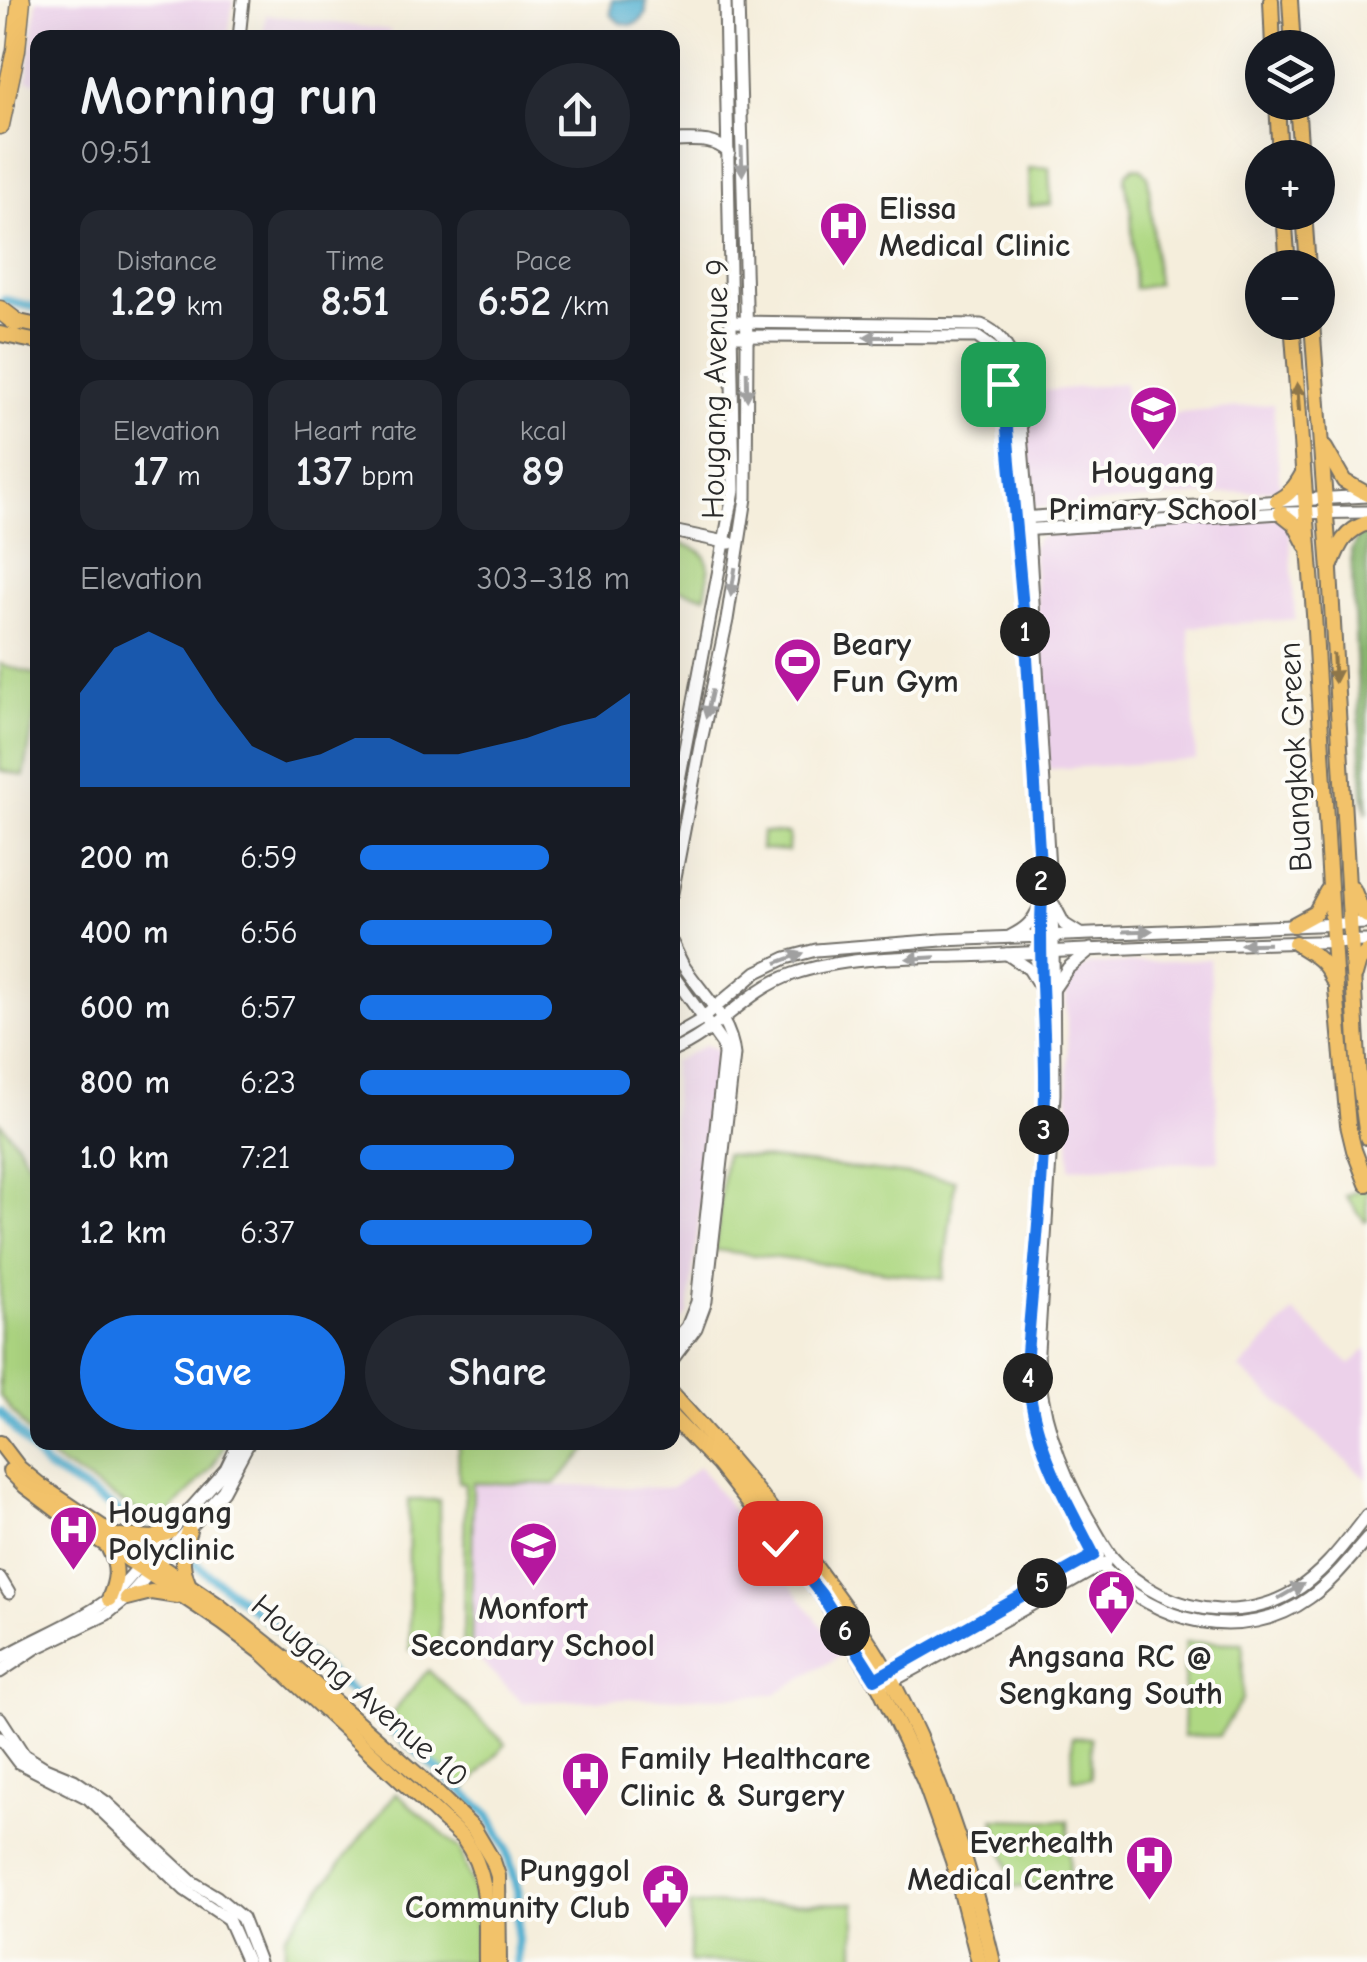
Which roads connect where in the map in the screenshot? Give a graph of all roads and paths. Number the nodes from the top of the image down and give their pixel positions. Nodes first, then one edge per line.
1 (21, 0) edge
2 (243, 0) edge
3 (724, 0) edge
4 (738, 0) edge
5 (1271, 0) edge
6 (1290, 0) edge
7 (240, 30) edge
8 (1273, 30) edge
9 (1292, 30) edge
10 (728, 125) junction
11 (0, 126) edge
12 (702, 140) junction
13 (680, 141) edge
14 (729, 153) junction
15 (5, 316) edge
16 (746, 322) junction
17 (30, 324) edge
18 (732, 329) junction
19 (0, 334) edge
20 (746, 336) junction
21 (30, 340) edge
22 (1293, 340) edge
23 (1313, 340) edge
24 (1320, 438) junction
25 (1017, 459) junction
26 (1304, 472) junction
27 (1367, 495) edge
28 (1325, 505) junction
29 (1306, 506) junction
30 (1279, 507) junction
31 (1367, 512) edge
32 (1367, 522) edge
33 (1022, 524) junction
34 (680, 534) edge
35 (724, 542) junction
36 (739, 544) junction
37 (1309, 550) junction
38 (1330, 571) junction
39 (680, 776) edge
40 (680, 851) edge
41 (1346, 869) junction
42 (1330, 885) junction
43 (1047, 897) junction
44 (1367, 920) edge
45 (1350, 923) junction
46 (1332, 924) junction
47 (1293, 926) junction
48 (1080, 934) junction
49 (1046, 936) junction
50 (1007, 938) junction
51 (1359, 941) edge
52 (1332, 942) junction
53 (1295, 944) junction
54 (1091, 949) junction
55 (1046, 952) junction
56 (1367, 952) edge
57 (1007, 954) junction
58 (680, 958) edge
59 (1354, 976) junction
60 (697, 982) junction
61 (680, 985) edge
62 (1336, 989) junction
63 (734, 990) junction
64 (1047, 990) junction
65 (691, 999) junction
66 (743, 1002) junction
67 (713, 1017) junction
68 (692, 1034) junction
69 (680, 1036) edge
70 (728, 1043) junction
71 (680, 1044) edge
72 (1367, 1137) edge
73 (1367, 1184) edge
74 (680, 1335) edge
75 (680, 1349) edge
76 (680, 1403) edge
77 (680, 1425) edge
78 (0, 1443) edge
79 (235, 1450) edge
80 (244, 1450) edge
81 (0, 1458) edge
82 (1367, 1515) edge
83 (188, 1531) junction
84 (170, 1532) junction
85 (1367, 1539) edge
86 (111, 1541) junction
87 (1104, 1557) junction
88 (148, 1566) junction
89 (0, 1578) edge
90 (186, 1592) junction
91 (10, 1593) dead end
92 (127, 1598) junction
93 (109, 1600) junction
94 (0, 1659) edge
95 (0, 1672) edge
96 (884, 1680) junction
97 (0, 1718) edge
98 (0, 1738) edge
99 (247, 1962) edge
100 (260, 1962) edge
101 (486, 1962) edge
102 (499, 1962) edge
103 (978, 1962) edge
104 (993, 1962) edge

1 - 11 highway
2 - 7 street
3 - 10 street, Hougang Avenue 9
4 -> 16 street, Hougang Avenue 9
5 - 8 main road
6 - 9 main road
10 - 12 street
10 - 14 street, Hougang Avenue 9
12 - 13 street
12 - 14 street
14 - 18 street, Hougang Avenue 9
15 - 17 main road
16 - 18 street
16 - 20 street, Hougang Avenue 9
16 - 25 street
18 - 20 street
18 - 35 street, Hougang Avenue 9
19 - 21 main road
25 -> 20 street
20 -> 36 street, Hougang Avenue 9
26 -> 22 main road, Buangkok Green
23 - 24 main road, Buangkok Green
24 - 27 main road
24 - 28 main road, Buangkok Green
25 - 33 street
26 - 29 main road, Buangkok Green
26 - 30 main road
27 - 28 street
28 - 29 street
28 - 31 street
28 - 38 main road, Buangkok Green
29 - 30 street
29 - 37 main road, Buangkok Green
30 - 33 street
30 - 37 main road
32 - 38 main road
33 - 43 street
34 - 35 street
35 - 36 street
35 - 39 street, Hougang Avenue 9
36 -> 40 street, Hougang Avenue 9
37 - 42 main road, Buangkok Green
38 -> 41 main road, Buangkok Green
41 - 44 main road
41 - 45 main road, Buangkok Green
42 - 46 main road, Buangkok Green
42 - 47 main road
43 - 48 street
43 - 49 street
43 - 50 street
44 - 45 street
45 - 46 street
45 - 51 main road, Buangkok Green
46 - 47 street
46 - 52 main road, Buangkok Green
48 -> 47 street
48 - 49 street
49 - 50 street
49 - 55 street
63 -> 50 street
51 - 52 street
51 - 59 main road, Buangkok Green
52 - 53 street
52 - 62 main road, Buangkok Green
53 -> 54 street
53 - 62 main road
54 - 55 street
54 - 64 street
55 - 57 street
55 - 64 street
56 - 59 main road
57 - 64 street
57 -> 66 street
58 - 60 street
59 - 72 main road, Buangkok Green
60 - 63 street
60 - 67 street
61 - 65 street
62 - 73 main road, Buangkok Green
63 - 67 street
64 - 87 street
65 - 67 street
65 - 68 street
66 - 67 street
66 - 70 street
67 - 68 street
67 - 70 street
68 - 69 street
68 - 70 street
68 - 71 street
70 - 74 street
70 - 75 street
76 - 96 main road
77 - 96 main road
78 - 86 main road, Hougang Avenue 10
79 - 84 street
80 - 83 street
81 - 86 main road, Hougang Avenue 10
87 -> 82 street
83 - 88 street
83 - 90 main road
84 - 86 main road
84 - 88 street
85 - 87 street
86 - 88 main road, Hougang Avenue 10
86 - 93 main road
87 - 96 street
88 - 90 main road, Hougang Avenue 10
88 - 92 street
88 - 93 street
89 - 91 street
90 - 92 main road
90 - 101 main road, Hougang Avenue 10
90 - 102 main road, Hougang Avenue 10
92 - 95 street
93 - 94 street
96 - 103 main road
96 - 104 main road
97 - 100 street
98 - 99 street

